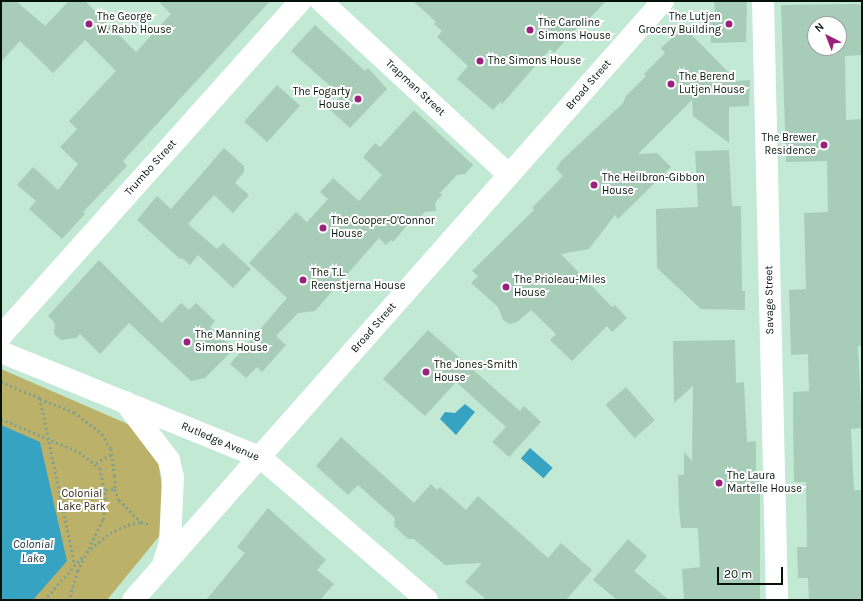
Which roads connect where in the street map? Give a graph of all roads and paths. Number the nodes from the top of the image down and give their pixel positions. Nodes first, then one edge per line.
1 (301, 1) edge
2 (321, 1) edge
3 (663, 1) edge
4 (763, 1) edge
5 (509, 175) junction
6 (1, 336) edge
7 (1, 352) edge
8 (1, 382) edge
9 (40, 398) junction
10 (125, 402) junction
11 (1, 419) edge
12 (46, 438) junction
13 (112, 454) junction
14 (260, 457) junction
15 (96, 463) junction
16 (115, 489) junction
17 (106, 490) junction
18 (141, 522) junction
19 (154, 528) dead end
20 (86, 552) junction
21 (75, 565) junction
22 (163, 566) junction
23 (44, 600) edge
24 (69, 600) edge
25 (133, 600) edge
26 (427, 600) edge
27 (777, 600) edge

1 - 6 street, Trumbo Street
2 - 5 street, Trapman Street
3 - 5 street, Broad Street
4 - 27 street, Savage Street
5 - 14 street, Broad Street
7 - 10 street, Rutledge Avenue
8 - 9 path
9 - 12 path
9 - 13 path
10 - 14 street, Rutledge Avenue
10 - 22 street
11 - 12 path
12 - 15 path
12 - 21 path
13 - 15 path
13 - 16 path
14 - 22 street, Broad Street
14 - 26 street, Rutledge Avenue
15 - 17 path
16 - 17 path
16 - 18 path
17 - 20 path
18 - 19 path
18 - 20 path
20 - 21 path
20 - 24 path
21 - 23 path
22 - 25 street, Broad Street

